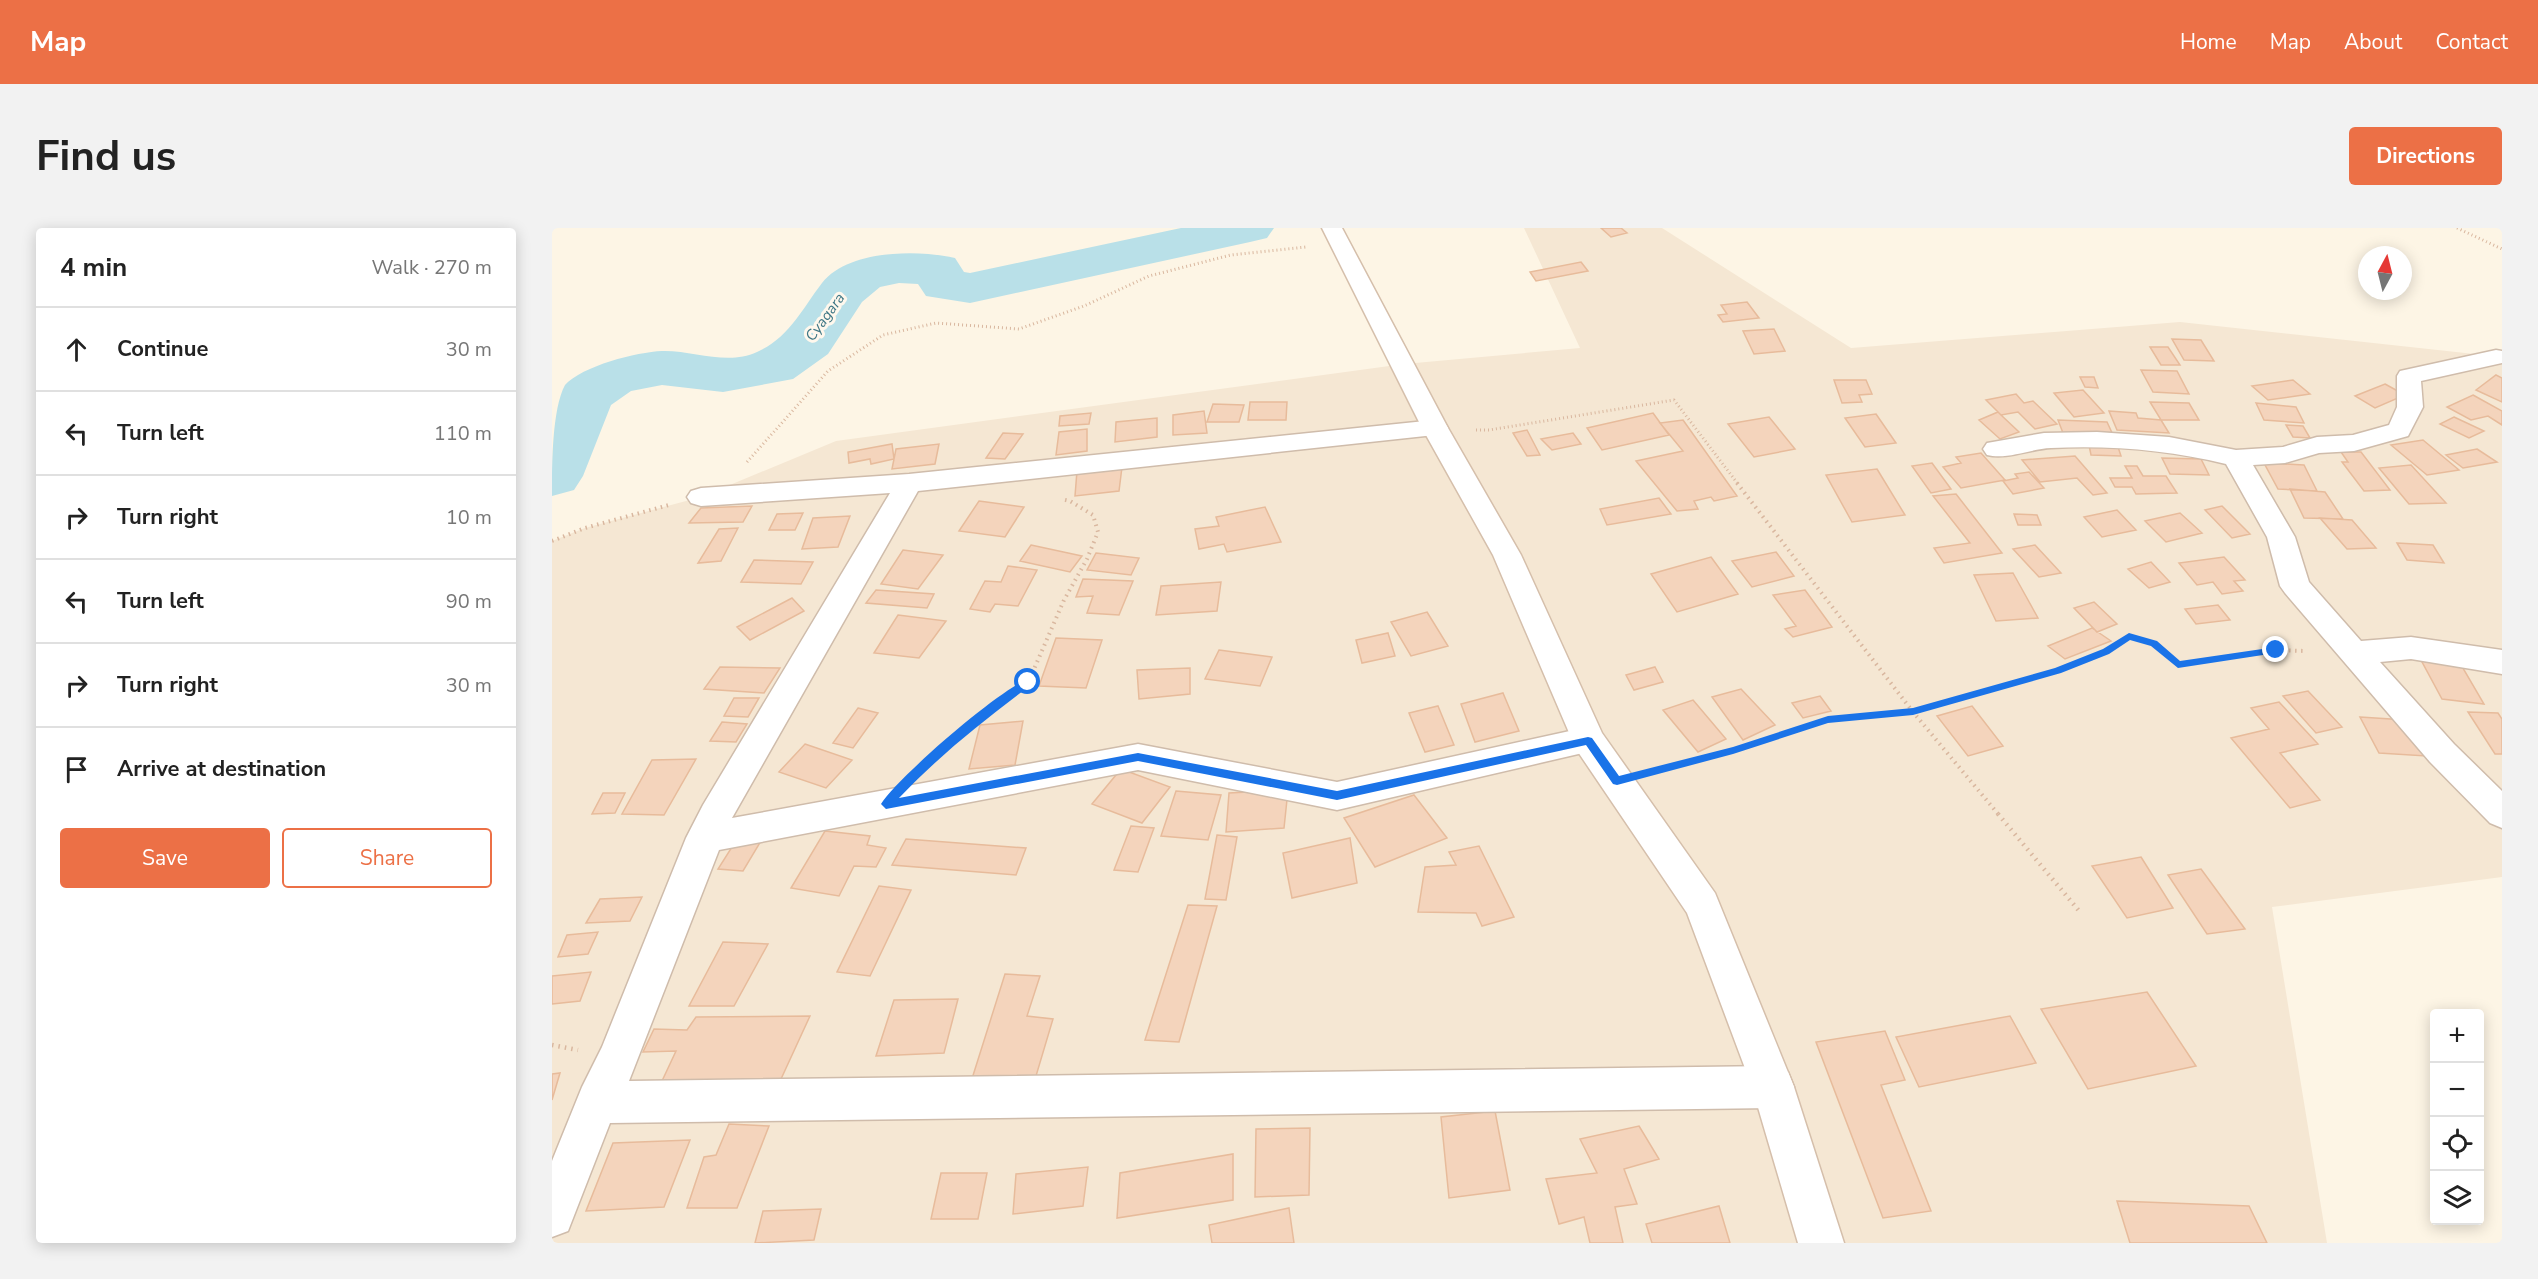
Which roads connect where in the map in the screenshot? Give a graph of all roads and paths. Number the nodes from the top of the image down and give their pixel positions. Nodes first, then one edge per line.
1 (2457, 228) edge
2 (1335, 236) edge
3 (2502, 249) edge
4 (2496, 357) dead end
5 (1435, 428) junction
6 (1996, 449) dead end
7 (2236, 458) junction
8 (909, 483) junction
9 (701, 497) junction
10 (1060, 499) dead end
11 (552, 541) edge
12 (2353, 653) junction
13 (2502, 662) edge
14 (1913, 712) junction
15 (1588, 740) junction
16 (1617, 781) junction
17 (886, 804) junction
18 (2502, 813) edge
19 (704, 838) junction
20 (2080, 912) dead end
21 (1773, 1087) junction
22 (597, 1102) junction
23 (552, 1215) edge
24 (1821, 1243) edge

1 - 3 path
2 - 5 street
2 - 9 path
4 - 7 street
5 - 8 street
5 - 14 path
5 - 15 street
6 - 7 street
7 - 12 street
8 - 9 street
8 - 19 street
9 - 11 path
10 - 17 path
12 - 13 street
12 - 14 path
12 - 18 street
14 - 16 path
14 - 20 path
15 - 16 street
15 - 17 street
16 - 21 street
17 - 19 street
19 - 22 street
21 - 22 street
21 - 24 street
22 - 23 street

